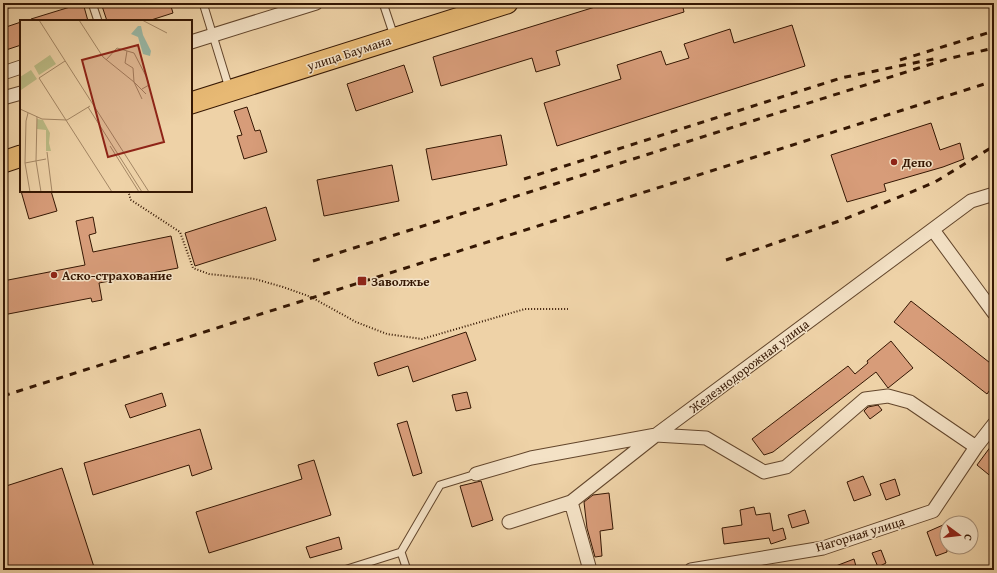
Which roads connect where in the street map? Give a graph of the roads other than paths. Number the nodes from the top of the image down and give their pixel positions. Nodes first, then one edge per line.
1 (12, 3) edge
2 (92, 3) edge
3 (203, 3) edge
4 (316, 3) edge
5 (383, 3) edge
6 (507, 3) edge
7 (3, 6) edge
8 (98, 20) edge
9 (213, 36) junction
10 (394, 38) junction
11 (192, 42) edge
12 (20, 67) edge
13 (3, 73) edge
14 (230, 90) junction
15 (20, 93) edge
16 (3, 98) edge
17 (192, 103) edge
18 (20, 156) edge
19 (3, 162) edge
20 (994, 194) edge
21 (933, 230) junction
22 (994, 313) edge
23 (994, 424) edge
24 (656, 435) junction
25 (976, 447) junction
26 (476, 474) joint
27 (570, 502) junction
28 (509, 522) dead end
29 (401, 552) junction
30 (344, 570) edge
31 (407, 570) edge
32 (590, 570) edge
33 (691, 570) edge

1 - 7 lane
2 - 8 lane
3 - 9 lane
4 - 9 street
5 - 10 lane
6 - 10 main road, улица Баумана
9 - 11 street
9 - 14 lane
10 - 14 main road, улица Баумана
12 - 13 street
14 - 17 main road, улица Баумана
15 - 16 street
18 - 19 main road
20 - 21 street, Железнодорожная улица
21 - 22 street
21 - 24 street, Железнодорожная улица
23 - 25 street
24 - 25 street
24 - 26 street, Железнодорожная улица
24 - 27 street
25 - 33 street, Нагорная улица
26 - 29 lane
27 - 28 street
27 - 32 street
29 - 30 lane
29 - 31 lane

